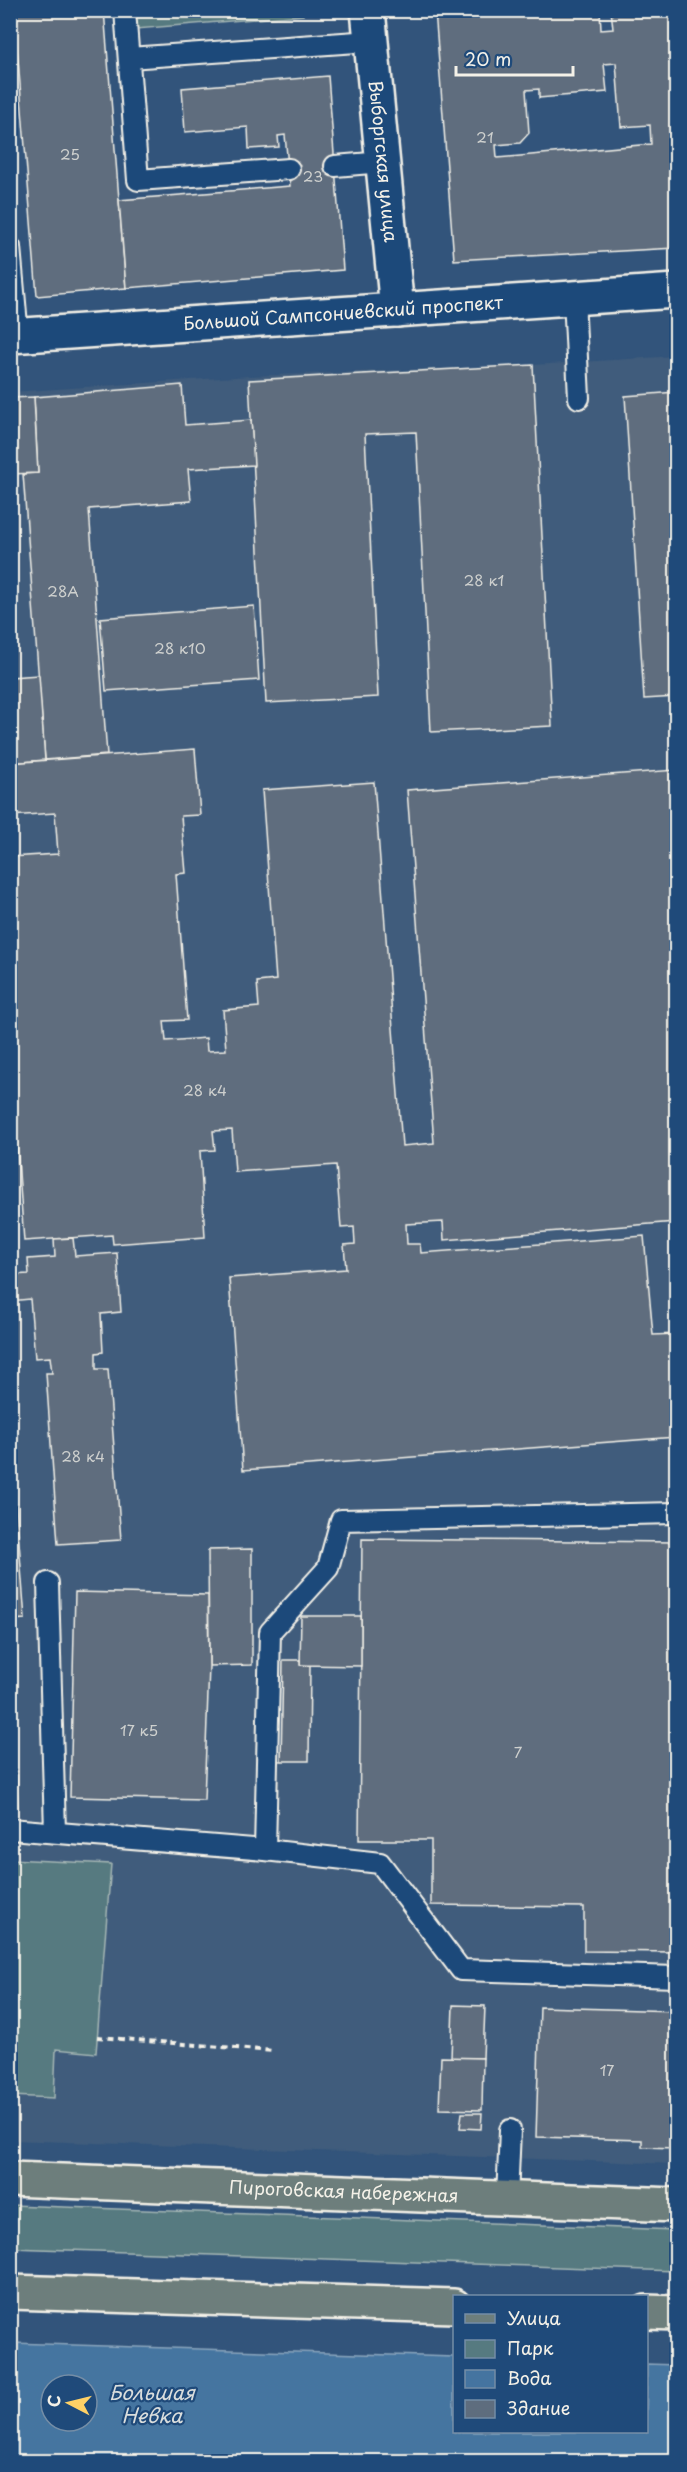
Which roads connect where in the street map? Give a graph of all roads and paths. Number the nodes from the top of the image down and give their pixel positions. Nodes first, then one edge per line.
1 (125, 10) edge
2 (370, 26) edge
3 (129, 58) junction
4 (383, 162) junction
5 (335, 166) dead end
6 (288, 169) dead end
7 (10, 247) edge
8 (676, 291) edge
9 (574, 298) junction
10 (397, 310) junction
11 (14, 336) edge
12 (579, 398) dead end
13 (676, 1513) edge
14 (48, 1583) dead end
15 (10, 1829) edge
16 (55, 1832) junction
17 (265, 1850) junction
18 (676, 1977) edge
19 (97, 2037) dead end
20 (273, 2051) dead end
21 (510, 2130) dead end
22 (10, 2179) edge
23 (507, 2198) junction
24 (676, 2205) edge
25 (10, 2292) edge
26 (453, 2306) edge
27 (648, 2312) edge
28 (676, 2313) edge

1 - 3 lane
2 - 3 lane
2 - 4 main road, Выборгская улица
3 - 6 lane
4 - 5 lane
4 - 10 main road, Выборгская улица
7 - 11 lane
8 - 9 main road, Большой Сампсониевский проспект
9 - 10 main road, Большой Сампсониевский проспект
9 - 12 lane
10 - 11 main road, Большой Сампсониевский проспект
13 - 17 lane
14 - 16 lane
15 - 16 lane
16 - 17 lane
17 - 18 lane
19 - 20 path
21 - 23 lane
22 - 23 main road, Пироговская набережная
23 - 24 main road, Пироговская набережная
25 - 26 main road
27 - 28 main road

